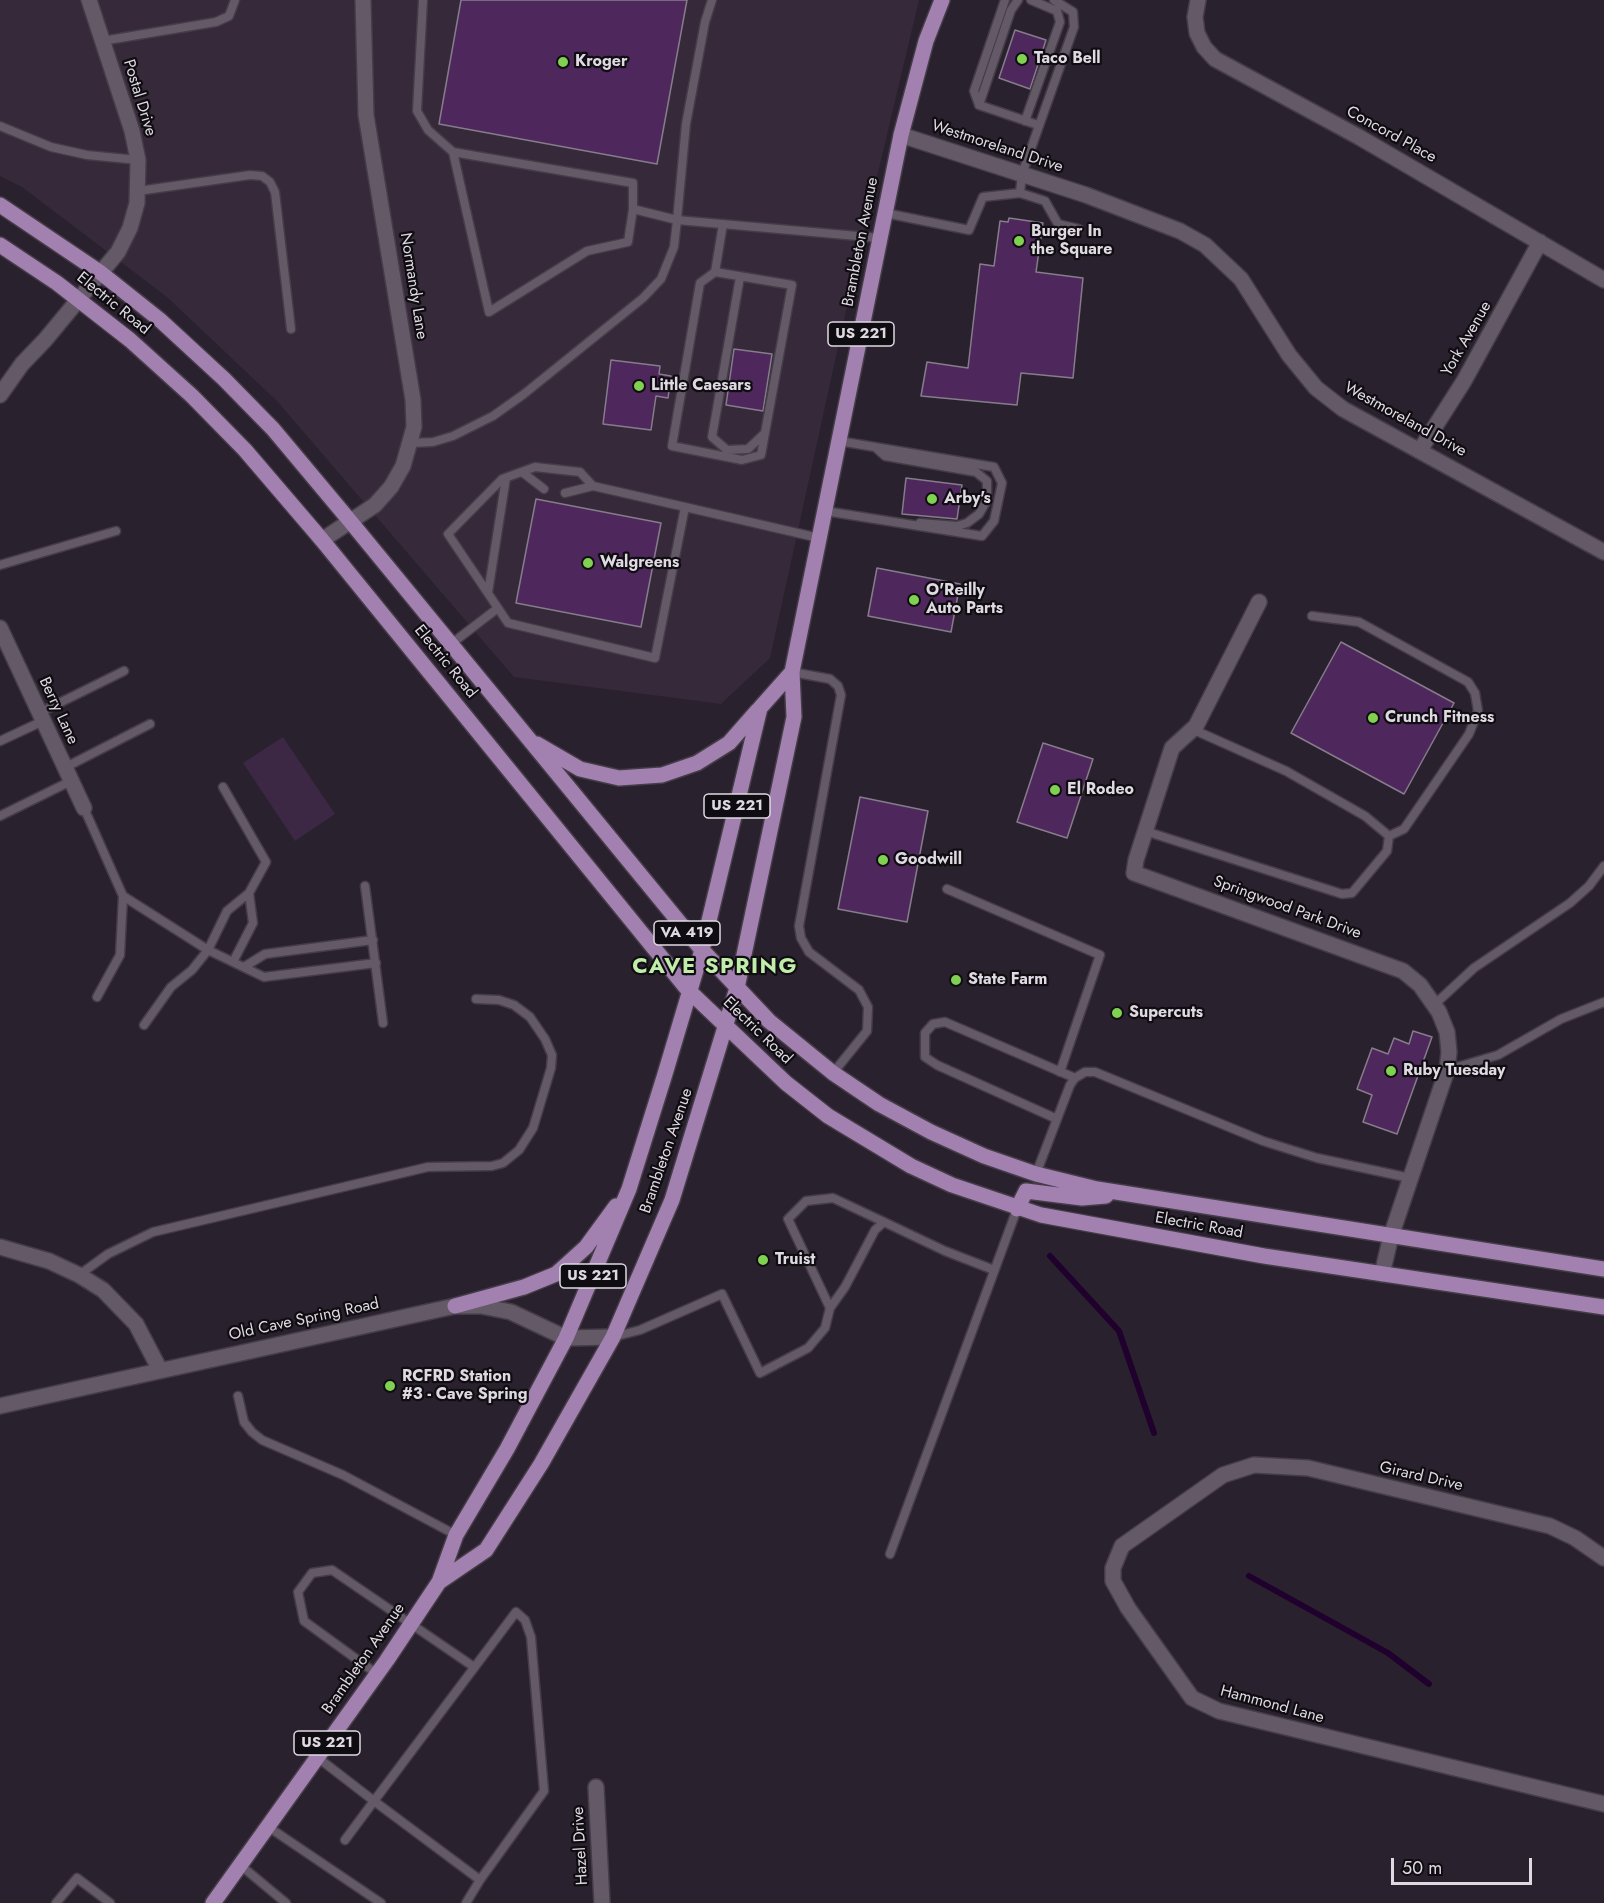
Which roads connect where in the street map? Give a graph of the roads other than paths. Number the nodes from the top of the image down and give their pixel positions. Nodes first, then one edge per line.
1 (89, 0) edge
2 (235, 0) edge
3 (363, 0) edge
4 (423, 0) edge
5 (712, 0) edge
6 (942, 0) edge
7 (1005, 0) edge
8 (1018, 0) edge
9 (1031, 0) edge
10 (1054, 0) edge
11 (1198, 0) edge
12 (102, 41) junction
13 (979, 105) junction
14 (1025, 121) junction
15 (1038, 125) junction
16 (0, 126) edge
17 (901, 135) junction
18 (453, 152) junction
19 (138, 160) junction
20 (1022, 174) junction
21 (138, 190) junction
22 (1020, 193) junction
23 (0, 206) edge
24 (633, 209) junction
25 (885, 213) junction
26 (677, 220) junction
27 (723, 224) junction
28 (1079, 229) dead end
29 (880, 238) junction
30 (1540, 242) junction
31 (0, 245) edge
32 (715, 272) junction
33 (101, 273) junction
34 (740, 277) junction
35 (1604, 280) edge
36 (80, 300) junction
37 (291, 328) dead end
38 (0, 395) edge
39 (765, 433) junction
40 (839, 441) junction
41 (412, 443) junction
42 (875, 447) junction
43 (1420, 450) junction
44 (522, 472) junction
45 (506, 478) junction
46 (594, 486) junction
47 (544, 489) dead end
48 (565, 493) dead end
49 (685, 507) junction
50 (825, 511) junction
51 (350, 521) junction
52 (908, 525) junction
53 (116, 531) dead end
54 (819, 538) junction
55 (322, 540) junction
56 (1604, 552) edge
57 (0, 565) edge
58 (488, 593) junction
59 (1259, 602) dead end
60 (498, 608) junction
61 (1312, 616) dead end
62 (0, 628) edge
63 (451, 644) junction
64 (124, 671) dead end
65 (792, 672) junction
66 (760, 708) junction
67 (41, 717) junction
68 (150, 724) dead end
69 (1191, 729) junction
70 (529, 739) junction
71 (0, 741) edge
72 (68, 775) junction
73 (223, 787) dead end
74 (84, 808) joint
75 (0, 816) edge
76 (1145, 831) junction
77 (1389, 836) junction
78 (1604, 866) edge
79 (365, 886) dead end
80 (947, 889) dead end
81 (249, 893) junction
82 (123, 896) junction
83 (373, 940) junction
84 (208, 950) junction
85 (702, 950) junction
86 (233, 962) junction
87 (376, 963) junction
88 (244, 967) junction
89 (737, 988) junction
90 (688, 990) junction
91 (97, 997) dead end
92 (476, 999) dead end
93 (1604, 1002) edge
94 (1434, 1005) junction
95 (383, 1023) dead end
96 (144, 1025) dead end
97 (726, 1027) junction
98 (1447, 1070) junction
99 (1058, 1071) junction
100 (833, 1073) junction
101 (1075, 1078) junction
102 (1057, 1119) junction
103 (1036, 1174) junction
104 (1410, 1178) junction
105 (629, 1189) junction
106 (1124, 1194) junction
107 (1017, 1209) junction
108 (884, 1222) junction
109 (1391, 1236) junction
110 (0, 1247) edge
111 (1604, 1269) edge
112 (994, 1270) junction
113 (1382, 1274) junction
114 (80, 1275) junction
115 (454, 1306) junction
116 (1604, 1307) edge
117 (830, 1308) junction
118 (613, 1337) junction
119 (566, 1338) junction
120 (160, 1370) junction
121 (238, 1396) dead end
122 (0, 1406) edge
123 (1223, 1475) joint
124 (456, 1535) junction
125 (890, 1554) dead end
126 (1604, 1558) edge
127 (439, 1582) junction
128 (413, 1623) junction
129 (474, 1667) junction
130 (377, 1674) junction
131 (317, 1757) junction
132 (596, 1787) dead end
133 (374, 1800) junction
134 (1604, 1804) edge
135 (267, 1826) junction
136 (345, 1840) dead end
137 (239, 1864) junction
138 (480, 1880) junction
139 (56, 1903) edge
140 (110, 1903) edge
141 (213, 1903) edge
142 (286, 1903) edge
143 (381, 1903) edge
144 (466, 1903) edge
145 (602, 1903) edge

1 - 12 street, Postal Drive
2 - 12 lane
3 - 41 street, Normandy Lane
4 - 18 lane
5 - 26 lane
6 - 17 main road, Brambleton Avenue / US 221
7 - 13 lane
8 - 13 lane
9 - 14 lane
10 - 15 lane
11 - 30 street, Concord Place
12 - 19 street, Postal Drive
13 - 14 lane
14 - 15 lane
15 - 20 lane
16 - 19 lane
17 - 20 street, Westmoreland Drive
17 - 25 main road, Brambleton Avenue / US 221
18 - 24 lane
18 - 24 lane
19 - 21 street, Postal Drive
20 - 22 lane
20 - 43 street, Westmoreland Drive
21 - 33 street, Postal Drive
21 - 37 lane
22 - 25 lane
22 - 28 lane
23 - 33 main road, Electric Road / VA 419
24 - 26 lane
25 - 29 main road, Brambleton Avenue / US 221
26 - 27 lane
26 - 41 lane
27 - 29 lane
27 - 32 lane
29 - 40 main road, Brambleton Avenue / US 221
30 - 35 street, Concord Place
30 - 43 street, York Avenue
31 - 36 main road, Electric Road / VA 419
32 - 34 lane
32 - 39 lane
33 - 36 street, Postal Drive
33 - 51 main road, Electric Road / VA 419
34 - 39 lane
34 - 39 lane
36 - 38 street
36 - 55 main road, Electric Road / VA 419
40 - 42 lane
40 - 50 main road, Brambleton Avenue / US 221
41 - 51 street, Normandy Lane
42 - 52 lane
42 - 52 lane
43 - 56 street, Westmoreland Drive
44 - 45 lane
44 - 46 lane
44 - 47 lane
45 - 58 lane
45 - 58 lane
46 - 48 lane
46 - 49 lane
49 - 54 lane
49 - 60 lane
50 - 52 lane
50 - 54 main road, Brambleton Avenue / US 221
51 - 55 street, Normandy Lane
51 - 63 main road, Electric Road / VA 419
53 - 57 lane
54 - 65 main road, Brambleton Avenue / US 221
55 - 90 main road, Electric Road / VA 419
58 - 60 lane
59 - 69 street, Springwood Park Drive
60 - 63 lane
61 - 77 lane
62 - 67 street, Berry Lane
63 - 70 main road, Electric Road / VA 419
64 - 67 lane
65 - 66 main road, Brambleton Avenue / US 221
65 - 89 main road, Brambleton Avenue / US 221
65 - 100 lane
66 - 70 main road
66 - 85 main road, Brambleton Avenue / US 221
67 - 71 lane
67 - 72 street, Berry Lane
68 - 72 lane
69 - 76 street, Springwood Park Drive
69 - 77 lane
70 - 85 main road, Electric Road / VA 419
72 - 74 street, Berry Lane
72 - 75 lane
73 - 81 lane
74 - 82 lane
76 - 77 lane
76 - 94 street, Springwood Park Drive
78 - 94 lane
79 - 83 lane
80 - 99 lane
81 - 84 lane
81 - 86 lane
82 - 84 lane
82 - 91 lane
83 - 87 lane
83 - 88 lane
84 - 86 lane
84 - 96 lane
85 - 89 main road, Electric Road / VA 419
85 - 90 main road, Brambleton Avenue / US 221
86 - 88 lane
87 - 88 lane
87 - 95 lane
89 - 97 main road, Brambleton Avenue / US 221
89 - 100 main road, Electric Road / VA 419
90 - 97 main road, Electric Road / VA 419
90 - 105 main road, Brambleton Avenue / US 221
92 - 114 lane
93 - 98 lane
94 - 98 street, Springwood Park Drive
97 - 107 main road, Electric Road / VA 419
97 - 118 main road, Brambleton Avenue / US 221
98 - 104 street, Springwood Park Drive
99 - 101 lane
99 - 102 lane
100 - 103 main road, Electric Road / VA 419
101 - 102 lane
101 - 104 lane
102 - 103 lane
103 - 106 main road, Electric Road / VA 419
104 - 109 street, Springwood Park Drive
105 - 115 main road
105 - 119 main road, Brambleton Avenue / US 221
106 - 107 main road
106 - 109 main road, Electric Road / VA 419
107 - 112 lane
107 - 113 main road, Electric Road / VA 419
108 - 112 lane
108 - 117 lane
108 - 117 lane
109 - 111 main road, Electric Road / VA 419
109 - 113 street, Springwood Park Drive
110 - 114 street
112 - 125 lane
113 - 116 main road, Electric Road / VA 419
114 - 120 street
115 - 119 street, Old Cave Spring Road
115 - 120 street, Old Cave Spring Road
117 - 118 lane
118 - 119 street, Old Cave Spring Road
118 - 127 main road, Brambleton Avenue / US 221
119 - 124 main road, Brambleton Avenue / US 221
120 - 122 street, Old Cave Spring Road
121 - 124 lane
123 - 126 street, Girard Drive
123 - 134 street, Hammond Lane
124 - 127 main road, Brambleton Avenue / US 221
127 - 128 main road, Brambleton Avenue / US 221
128 - 129 lane
128 - 130 main road, Brambleton Avenue / US 221
128 - 130 lane
129 - 133 lane
129 - 138 lane
130 - 131 main road, Brambleton Avenue / US 221
131 - 133 lane
131 - 135 main road, Brambleton Avenue / US 221
132 - 145 street, Hazel Drive
133 - 136 lane
133 - 138 lane
135 - 137 main road, Brambleton Avenue / US 221
135 - 143 lane
137 - 141 main road, Brambleton Avenue / US 221
137 - 142 lane
138 - 144 lane
139 - 140 lane

